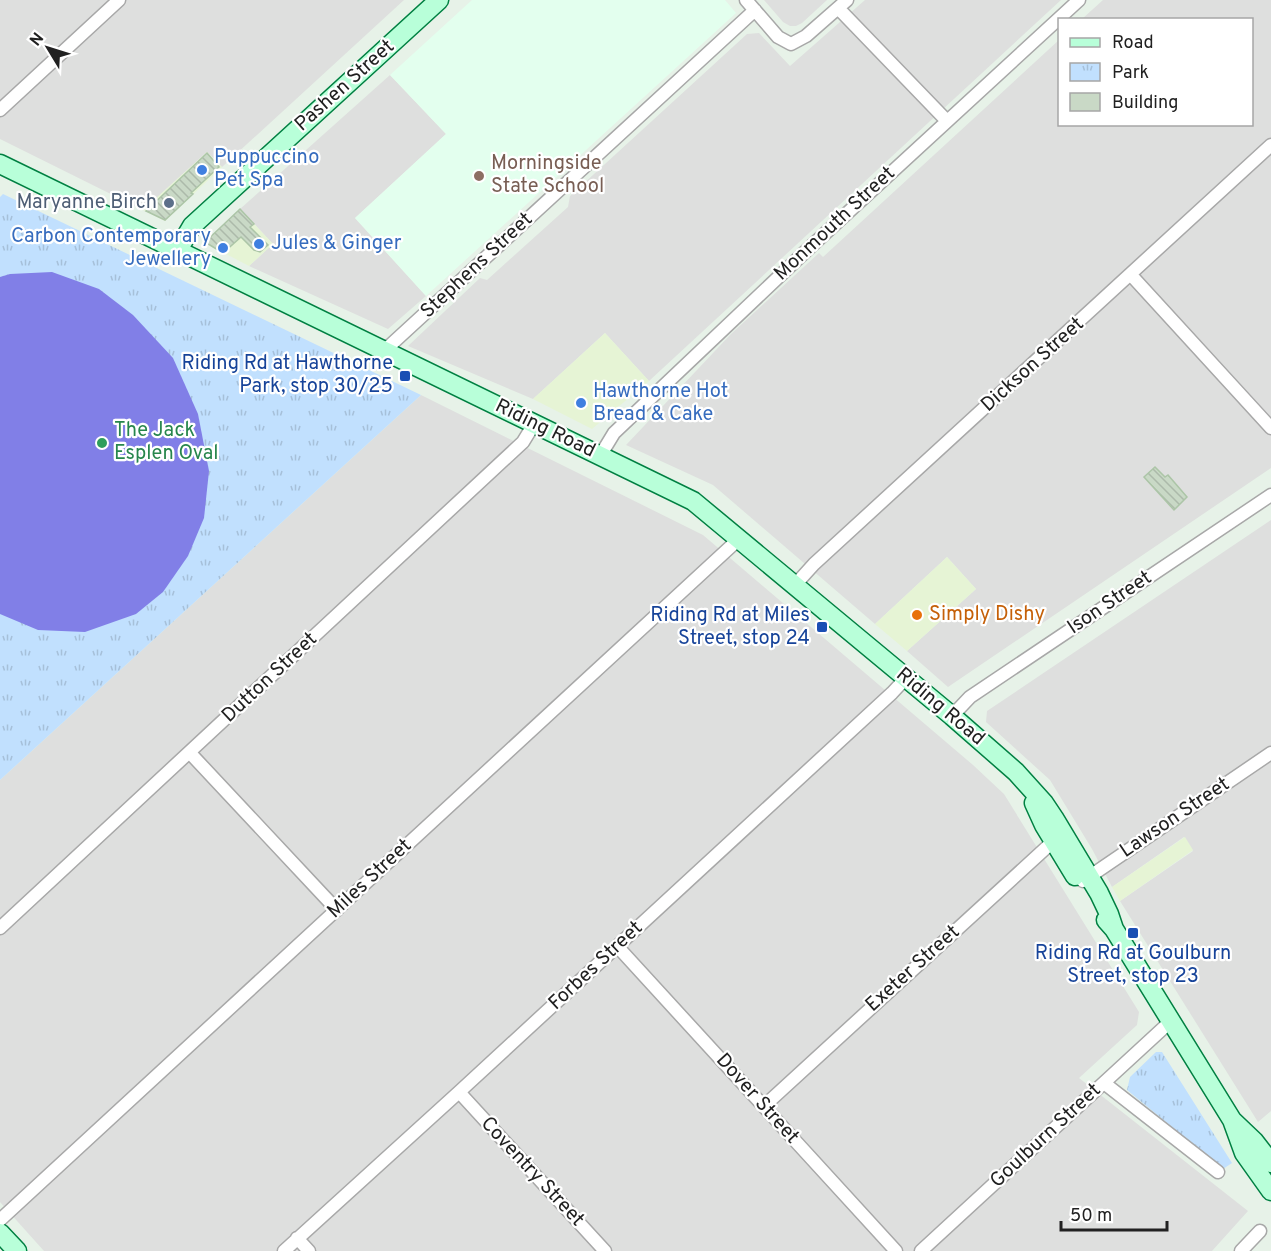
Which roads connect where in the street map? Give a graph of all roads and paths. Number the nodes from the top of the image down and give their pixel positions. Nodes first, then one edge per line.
1 (120, 0) edge
2 (439, 0) edge
3 (746, 0) edge
4 (1079, 0) edge
5 (842, 4) edge
6 (755, 10) junction
7 (1059, 18) edge
8 (1058, 19) edge
9 (0, 110) edge
10 (947, 121) junction
11 (1271, 145) edge
12 (0, 164) edge
13 (178, 250) junction
14 (1131, 275) junction
15 (384, 351) junction
16 (534, 424) junction
17 (1271, 428) edge
18 (600, 456) junction
19 (1271, 495) edge
20 (740, 538) junction
21 (795, 585) junction
22 (906, 678) junction
23 (952, 716) junction
24 (190, 753) junction
25 (1271, 753) edge
26 (1058, 837) junction
27 (1084, 880) junction
28 (337, 910) junction
29 (0, 928) edge
30 (618, 946) junction
31 (1171, 1021) junction
32 (1104, 1083) junction
33 (459, 1092) junction
34 (764, 1106) junction
35 (1232, 1120) junction
36 (1262, 1141) edge
37 (1271, 1163) edge
38 (1218, 1172) dead end
39 (1271, 1191) edge
40 (0, 1220) edge
41 (1260, 1231) dead end
42 (0, 1233) edge
43 (297, 1238) junction
44 (17, 1251) edge
45 (284, 1251) edge
46 (309, 1251) edge
47 (605, 1251) edge
48 (896, 1251) edge
49 (921, 1251) edge
50 (1241, 1251) edge

1 - 9 street
2 - 13 main road, Pashen Street
3 - 6 street
4 - 7 street, Monmouth Street
5 - 6 street
5 - 10 street
6 - 15 street, Stephens Street
8 - 10 street, Monmouth Street
10 - 18 street, Monmouth Street
11 - 14 street, Dickson Street
12 - 13 main road, Riding Road
13 - 15 main road, Riding Road
14 - 17 street
14 - 21 street, Dickson Street
15 - 16 main road, Riding Road
16 - 18 main road, Riding Road
16 - 24 street, Dutton Street
18 - 20 main road, Riding Road
19 - 23 street, Ison Street
20 - 21 main road, Riding Road
20 - 28 street, Miles Street
21 - 22 main road, Riding Road
22 - 23 main road, Riding Road
22 - 30 street, Forbes Street
23 - 26 main road, Riding Road
24 - 28 street
24 - 29 street, Dutton Street
25 - 27 street, Lawson Street
26 - 27 main road, Riding Road
26 - 34 street, Exeter Street
27 - 31 main road, Riding Road
28 - 40 street, Miles Street
30 - 33 street, Forbes Street
30 - 34 street, Dover Street
31 - 32 street, Goulburn Street
31 - 35 main road, Riding Road
32 - 38 street
32 - 49 street, Goulburn Street
33 - 43 street, Forbes Street
33 - 47 street, Coventry Street
34 - 48 street, Dover Street
35 - 36 main road, Riding Road
35 - 39 main road, Riding Road
36 - 37 main road, Riding Road
41 - 50 street
42 - 44 main road
43 - 45 street, Forbes Street
43 - 46 street

